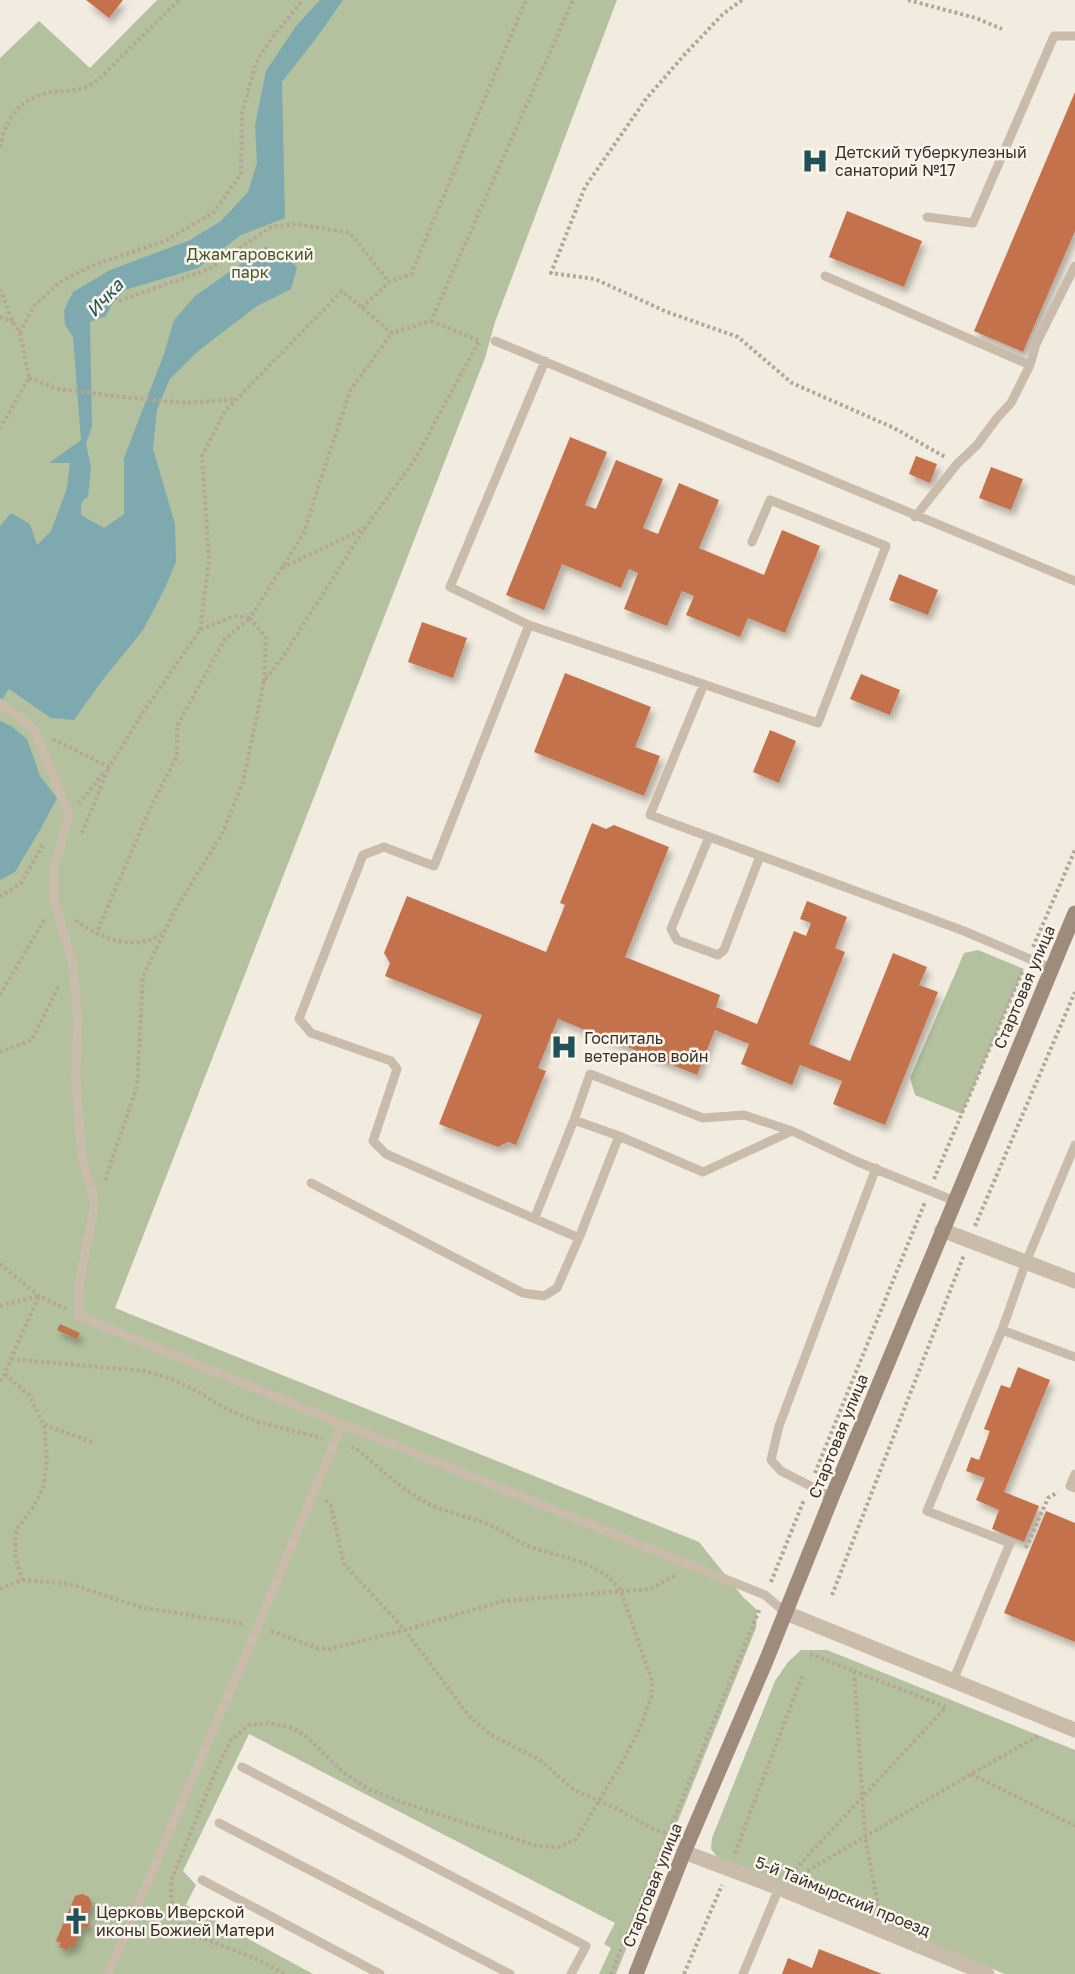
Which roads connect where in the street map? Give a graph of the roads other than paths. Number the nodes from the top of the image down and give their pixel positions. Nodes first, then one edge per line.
1 (1075, 36) edge
2 (927, 218) dead end
3 (1075, 266) edge
4 (825, 276) dead end
5 (495, 341) road end
6 (545, 361) junction
7 (1030, 365) junction
8 (915, 516) junction
9 (752, 542) dead end
10 (1075, 581) edge
11 (529, 625) junction
12 (704, 684) junction
13 (2, 704) edge
14 (709, 837) junction
15 (760, 856) junction
16 (1075, 913) edge
17 (1051, 968) junction
18 (574, 1120) junction
19 (792, 1131) junction
20 (619, 1136) junction
21 (1075, 1145) edge
22 (876, 1168) junction
23 (311, 1183) dead end
24 (955, 1201) junction
25 (535, 1217) junction
26 (942, 1230) junction
27 (579, 1238) junction
28 (1026, 1262) junction
29 (1075, 1281) edge
30 (1002, 1330) junction
31 (1075, 1357) edge
32 (342, 1424) junction
33 (1075, 1474) edge
34 (1073, 1487) edge
35 (832, 1497) junction
36 (786, 1613) junction
37 (953, 1681) junction
38 (1075, 1730) edge
39 (242, 1767) dead end
40 (219, 1823) dead end
41 (684, 1852) junction
42 (202, 1880) dead end
43 (779, 1888) junction
44 (108, 1974) edge
45 (380, 1974) edge
46 (510, 1974) edge
47 (571, 1974) edge
48 (636, 1974) edge
49 (743, 1974) edge
50 (987, 1974) edge

1 - 2 lane
3 - 7 lane
4 - 7 lane
5 - 6 lane
6 - 8 lane
6 - 11 lane
7 - 8 lane
8 - 10 lane
9 - 12 lane
11 - 12 lane
11 - 25 lane
12 - 14 lane
13 - 32 lane
14 - 15 lane
14 - 15 lane
15 - 17 lane
16 - 17 street, Стартовая улица
17 - 24 street, Стартовая улица
18 - 19 lane
18 - 20 lane
18 - 25 lane
19 - 20 lane
19 - 22 lane
20 - 27 lane
21 - 28 lane
22 - 24 lane
22 - 35 lane
23 - 27 lane
24 - 26 street, Стартовая улица
25 - 27 lane
26 - 28 street
26 - 35 street, Стартовая улица
28 - 29 street
28 - 30 lane
30 - 31 lane
30 - 37 lane
32 - 36 lane
32 - 44 lane
33 - 34 lane
35 - 36 street, Стартовая улица
36 - 37 street
36 - 41 street, Стартовая улица
37 - 38 street
39 - 47 lane
40 - 46 lane
41 - 43 street, 5-й Таймырский проезд
41 - 48 street, Стартовая улица
42 - 45 lane
43 - 49 lane
43 - 50 street, 5-й Таймырский проезд

